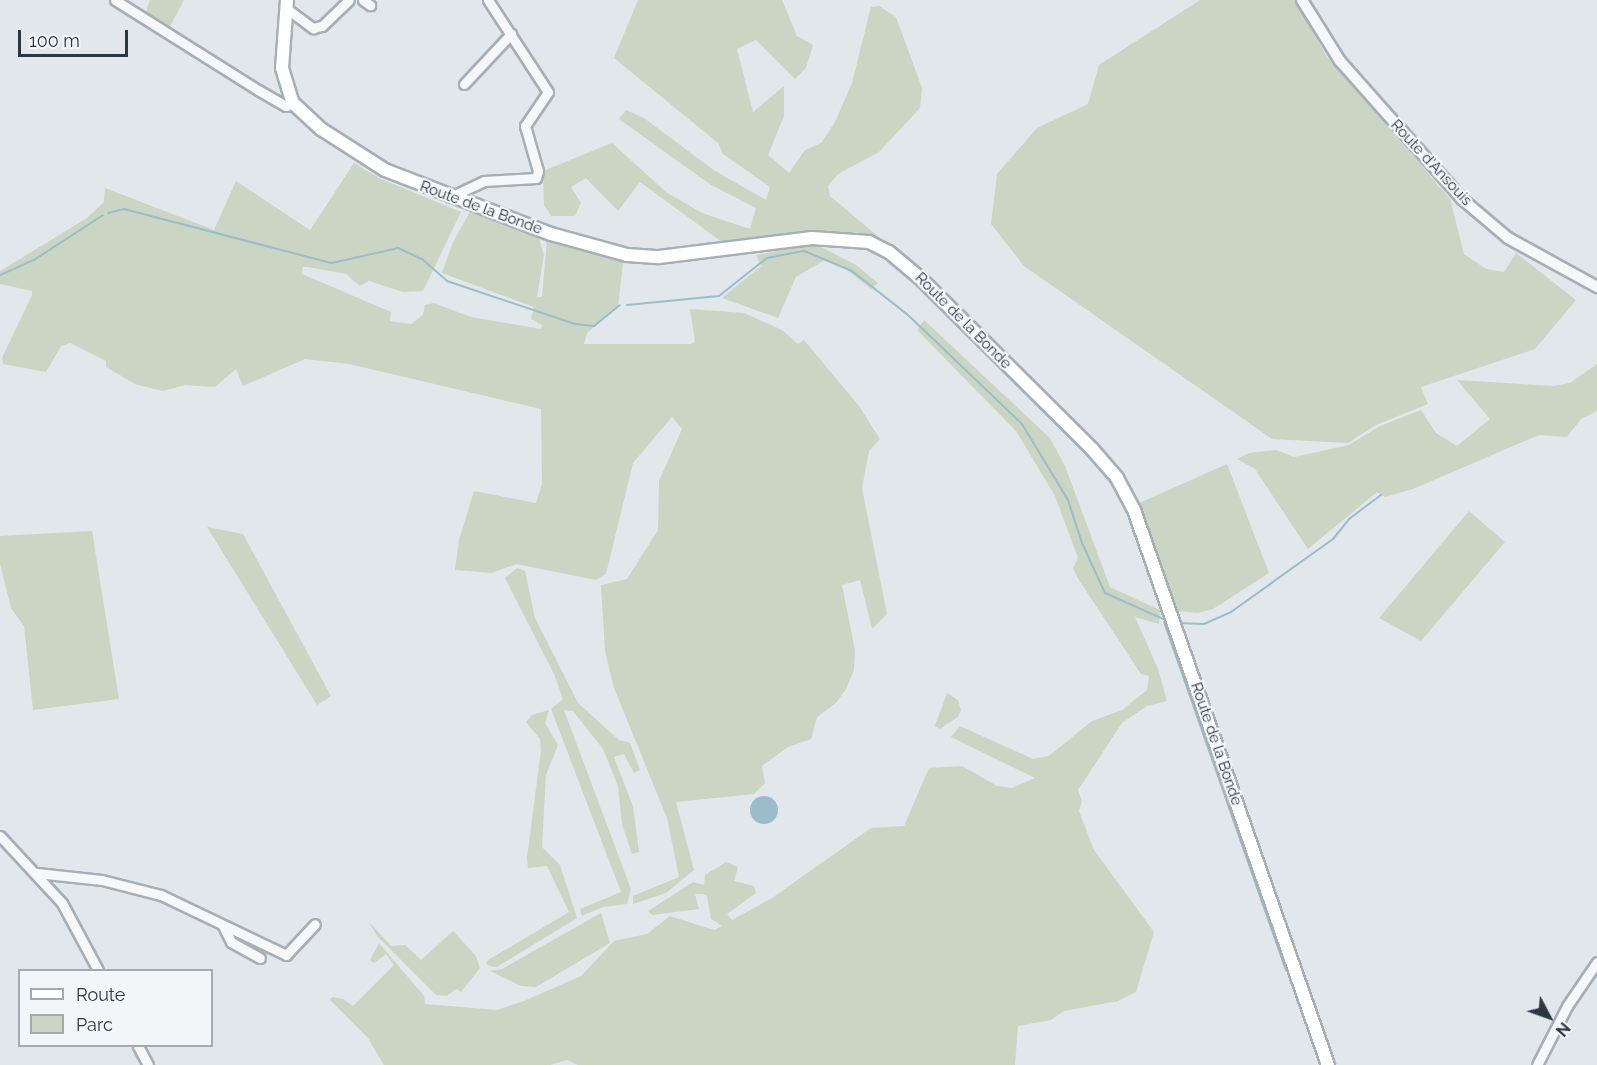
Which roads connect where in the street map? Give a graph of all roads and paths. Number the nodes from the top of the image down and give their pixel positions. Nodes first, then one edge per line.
1 (115, 0) edge
2 (349, 0) edge
3 (488, 0) edge
4 (1302, 0) edge
5 (287, 4) edge
6 (510, 34) junction
7 (464, 84) dead end
8 (287, 90) junction
9 (278, 101) junction
10 (293, 102) junction
11 (450, 197) junction
12 (1597, 287) edge
13 (0, 836) edge
14 (37, 873) junction
15 (315, 924) dead end
16 (223, 926) junction
17 (260, 958) dead end
18 (1597, 962) edge
19 (97, 969) edge
20 (139, 1047) edge
21 (148, 1065) edge
22 (1328, 1065) edge
23 (1537, 1065) edge

1 - 9 street
2 - 5 street
3 - 6 street
4 - 12 street, Route d'Ansouis
5 - 8 main road, Route de la Bonde
6 - 7 street
6 - 11 street
8 - 9 street
8 - 10 main road, Route de la Bonde
9 - 10 street
10 - 11 main road, Route de la Bonde
11 - 22 main road, Route de la Bonde
13 - 14 street
14 - 16 street
14 - 19 street
15 - 16 street
16 - 17 street
18 - 23 street
20 - 21 street

